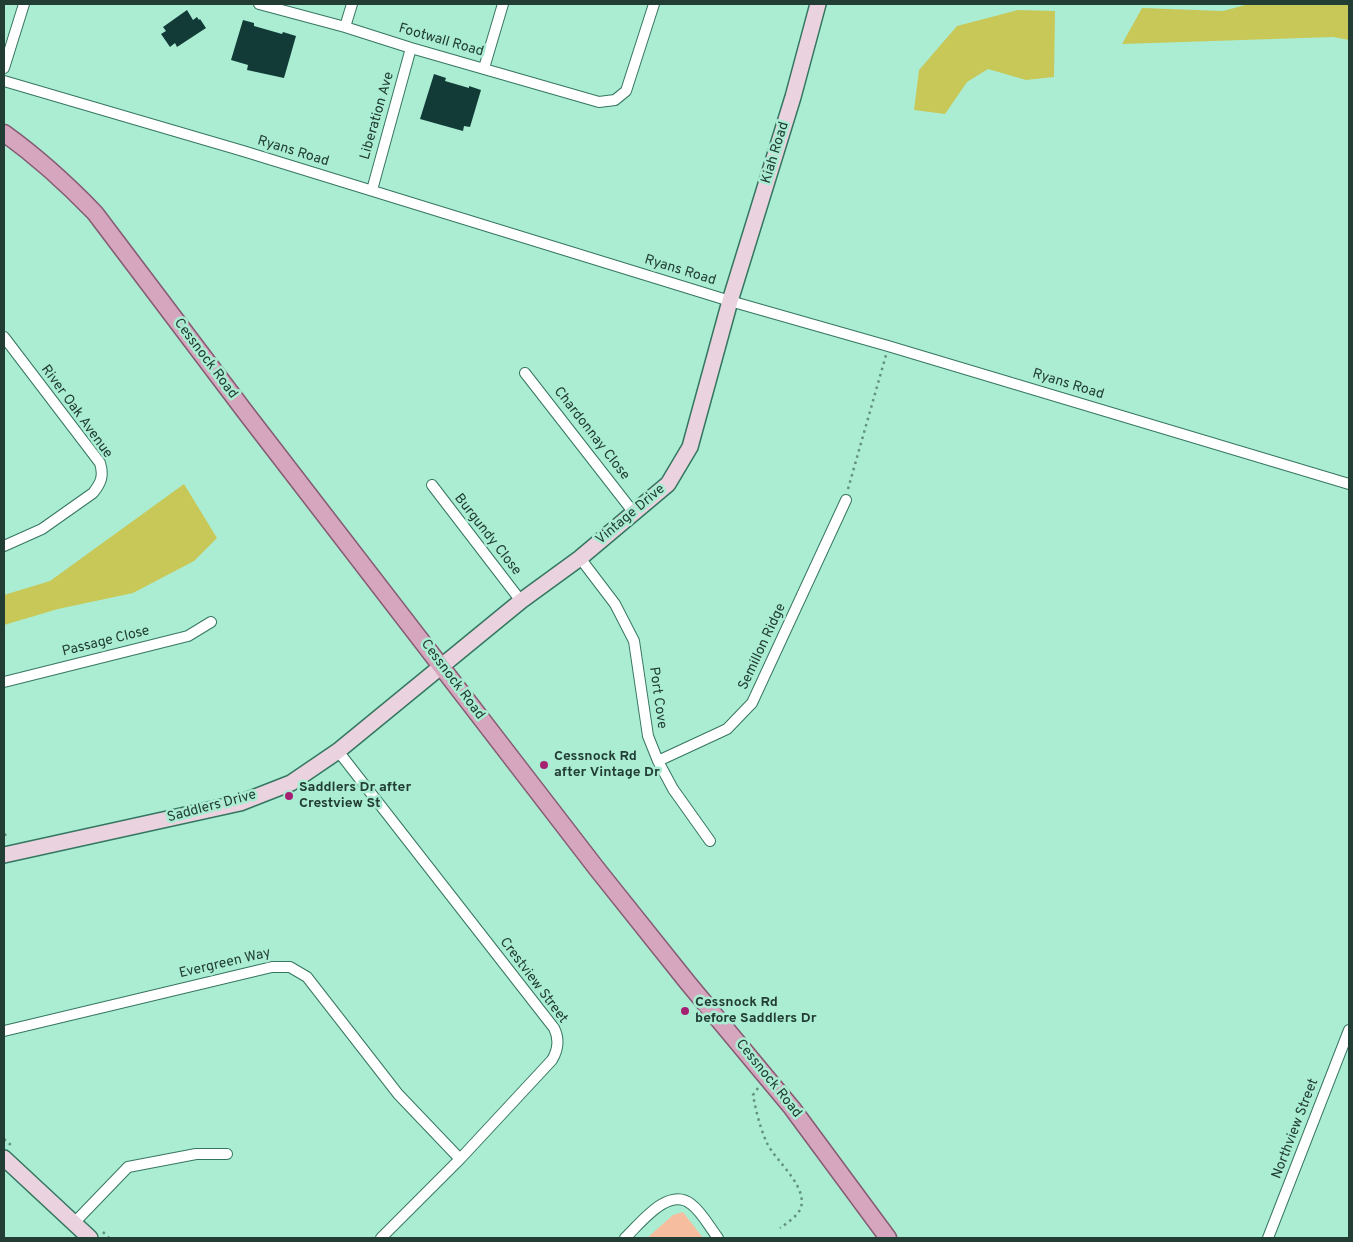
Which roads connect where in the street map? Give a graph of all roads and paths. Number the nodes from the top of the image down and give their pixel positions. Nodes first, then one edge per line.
1 (24, 4) edge
2 (259, 4) edge
3 (352, 4) edge
4 (503, 4) edge
5 (654, 4) edge
6 (818, 4) edge
7 (345, 27) junction
8 (411, 48) junction
9 (4, 68) edge
10 (484, 68) junction
11 (4, 81) edge
12 (4, 133) edge
13 (372, 190) junction
14 (730, 301) junction
15 (4, 337) edge
16 (888, 346) junction
17 (525, 372) dead end
18 (1349, 484) edge
19 (432, 485) dead end
20 (846, 500) joint
21 (634, 513) junction
22 (4, 546) edge
23 (580, 558) junction
24 (521, 601) junction
25 (211, 622) dead end
26 (441, 666) junction
27 (4, 682) edge
28 (338, 751) junction
29 (658, 762) junction
30 (9, 834) dead end
31 (4, 836) edge
32 (710, 840) dead end
33 (4, 856) edge
34 (1349, 1030) edge
35 (4, 1031) edge
36 (759, 1087) dead end
37 (227, 1154) dead end
38 (4, 1158) edge
39 (460, 1159) junction
40 (74, 1223) junction
41 (780, 1228) dead end
42 (90, 1238) edge
43 (381, 1238) edge
44 (625, 1238) edge
45 (718, 1238) edge
46 (888, 1238) edge
47 (1268, 1238) edge

1 - 9 street
2 - 7 street, Footwall Road
3 - 7 street
4 - 10 street
5 - 10 street, Footwall Road
6 - 14 street, Kiah Road
7 - 8 street, Footwall Road
8 - 10 street, Footwall Road
8 - 13 street, Liberation Ave
11 - 13 street, Ryans Road
12 - 26 main road, Cessnock Road
13 - 14 street, Ryans Road
14 - 16 street, Ryans Road
14 - 21 street, Vintage Drive
15 - 22 street, River Oak Avenue
16 - 18 street, Ryans Road
16 - 20 path
17 - 21 street, Chardonnay Close
19 - 24 street, Burgundy Close
20 - 29 street, Semillon Ridge
21 - 23 street, Vintage Drive
23 - 24 street, Vintage Drive
23 - 29 street, Port Cove
24 - 26 street, Vintage Drive
25 - 27 street, Passage Close
26 - 28 street, Saddlers Drive
26 - 46 main road, Cessnock Road
28 - 33 street, Saddlers Drive
28 - 39 street, Crestview Street
29 - 32 street, Port Cove
30 - 31 path
34 - 47 street, Northview Street
35 - 39 street, Evergreen Way
36 - 41 path
37 - 40 street
38 - 40 street
39 - 43 street, Crestview Street
40 - 42 street
44 - 45 street

